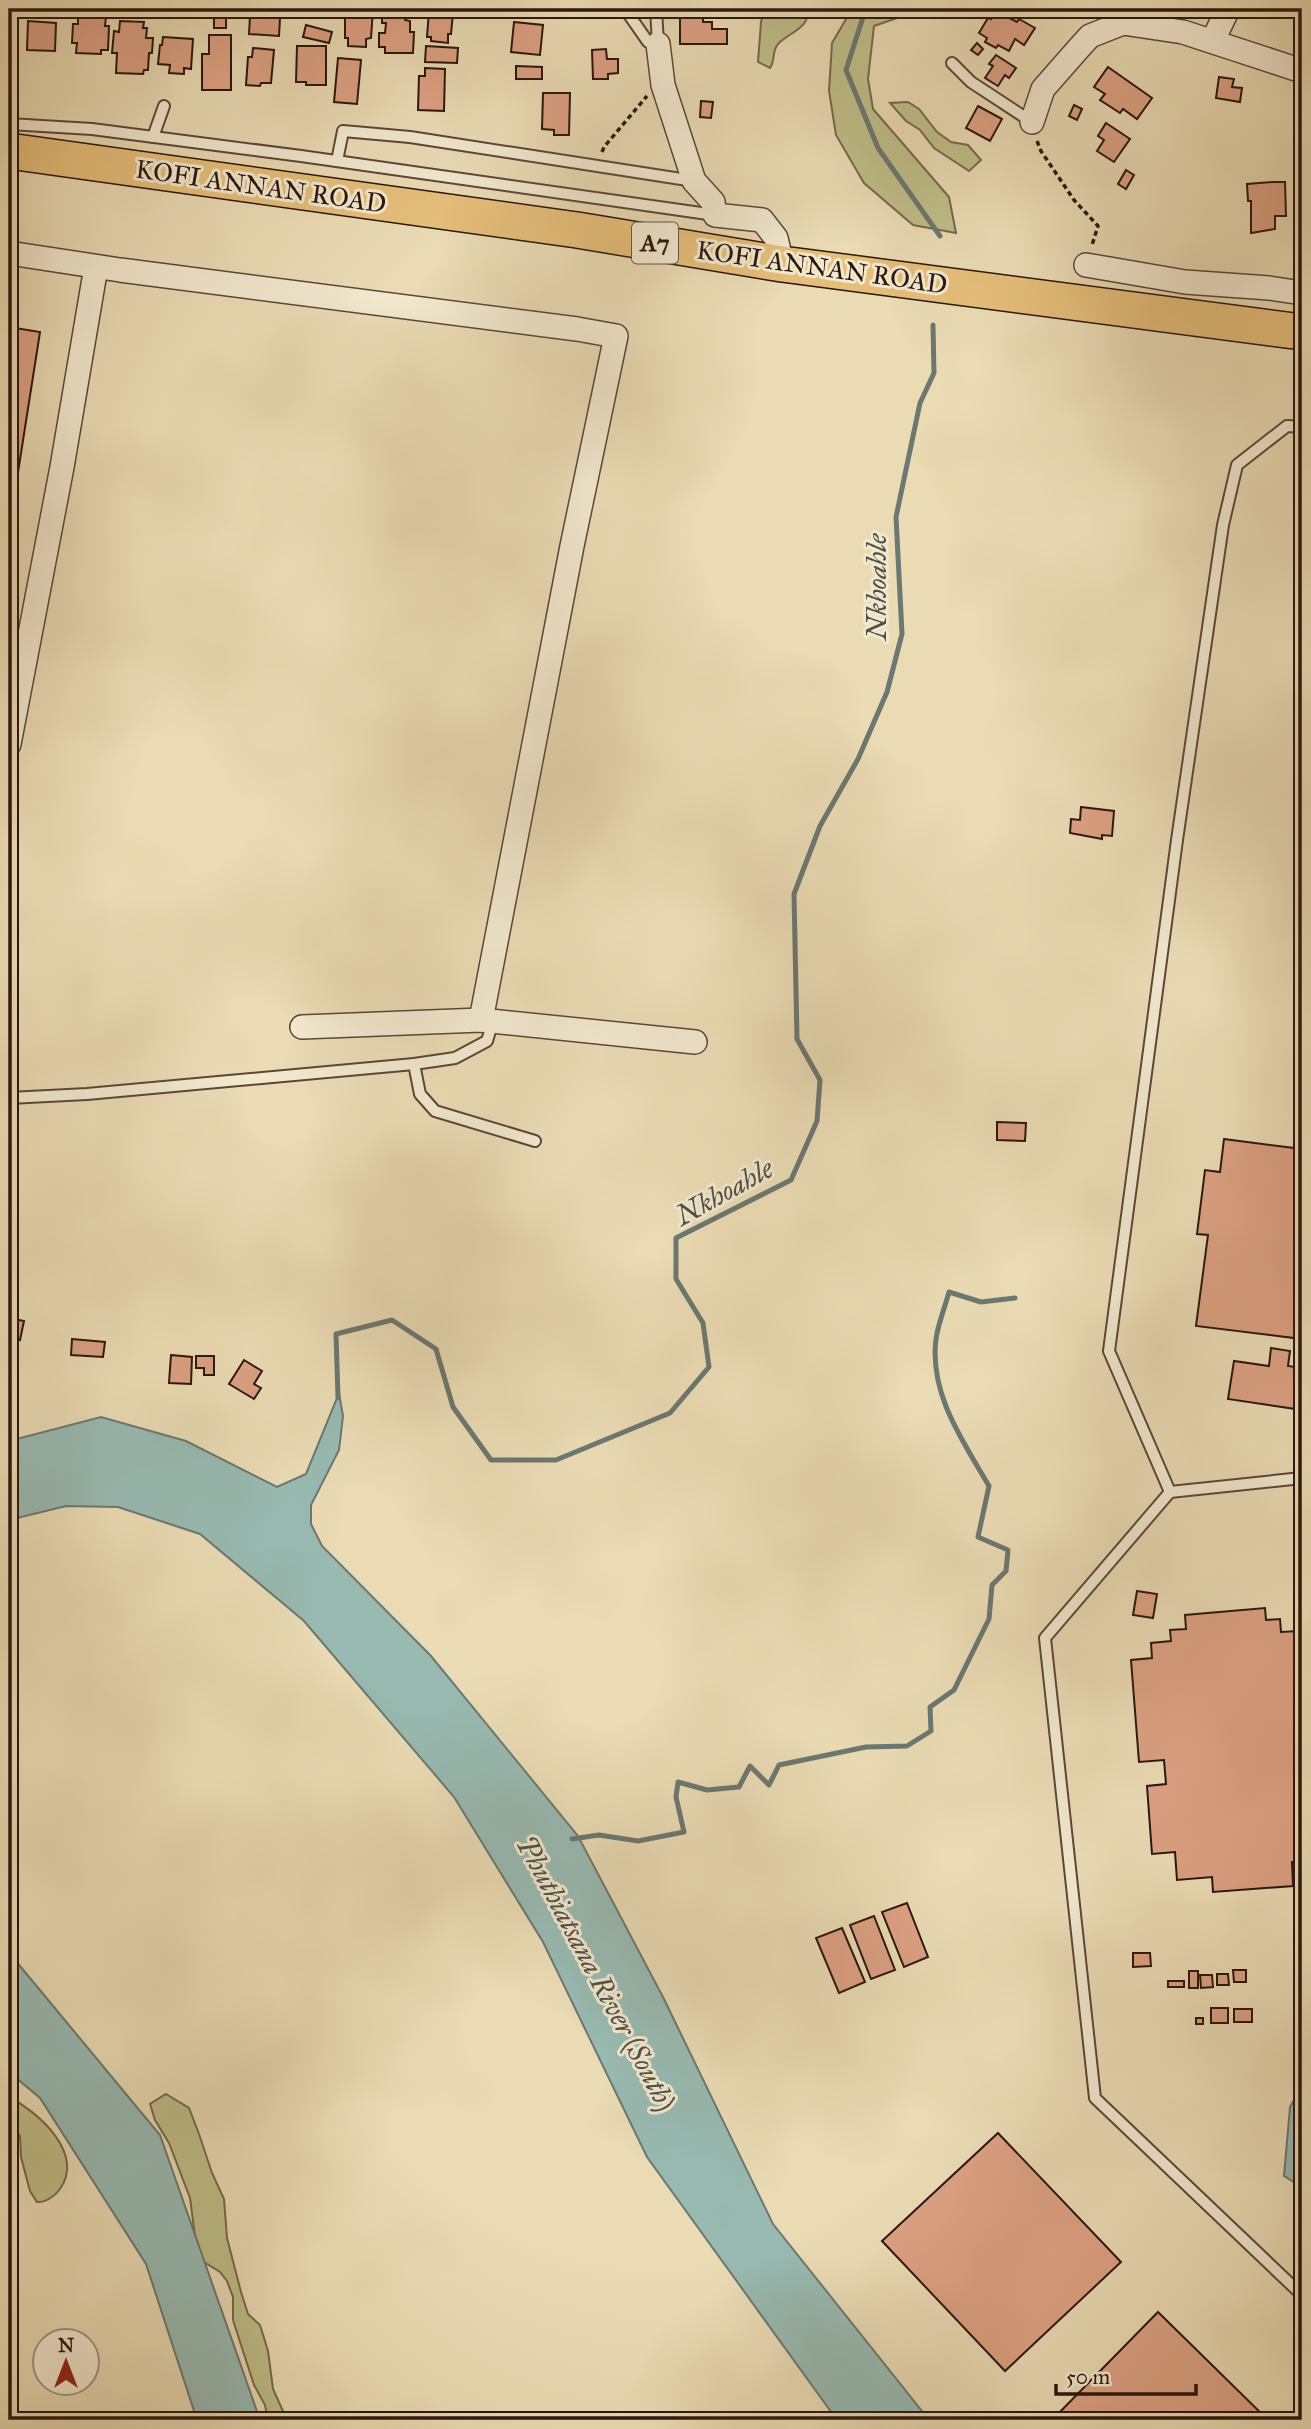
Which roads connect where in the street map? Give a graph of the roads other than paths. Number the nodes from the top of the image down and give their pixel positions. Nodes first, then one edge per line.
1 (625, 9) edge
2 (656, 9) edge
3 (1227, 9) edge
4 (1213, 40) junction
5 (658, 44) junction
6 (953, 64) dead end
7 (1302, 71) edge
8 (164, 106) dead end
9 (1031, 122) joint
10 (9, 124) edge
11 (153, 136) junction
12 (9, 152) edge
13 (337, 161) junction
14 (694, 181) junction
15 (715, 215) junction
16 (9, 253) edge
17 (782, 264) junction
18 (1086, 265) road end
19 (96, 267) junction
20 (1185, 282) junction
21 (1302, 293) edge
22 (1176, 315) junction
23 (1302, 332) edge
24 (1302, 427) edge
25 (9, 744) edge
26 (487, 1021) junction
27 (302, 1027) dead end
28 (695, 1042) dead end
29 (414, 1064) junction
30 (9, 1098) edge
31 (536, 1141) dead end
32 (1302, 1478) edge
33 (1170, 1492) junction
34 (1302, 2295) edge

1 - 5 lane
2 - 5 lane
3 - 4 street
4 - 7 street
4 - 9 street
5 - 14 street
6 - 9 lane
8 - 11 lane
10 - 11 lane
11 - 13 lane
12 - 17 main road, KOFI ANNAN ROAD / A7
13 - 14 lane
13 - 15 lane
14 - 15 street
15 - 17 street
16 - 19 street
17 - 22 main road, KOFI ANNAN ROAD / A7
18 - 20 street
19 - 25 street
19 - 26 street
20 - 21 street
20 - 22 street
22 - 23 main road, KOFI ANNAN ROAD / A7
24 - 33 lane
26 - 27 street
26 - 28 street
26 - 29 lane
29 - 30 lane
29 - 31 lane
32 - 33 lane
33 - 34 lane

